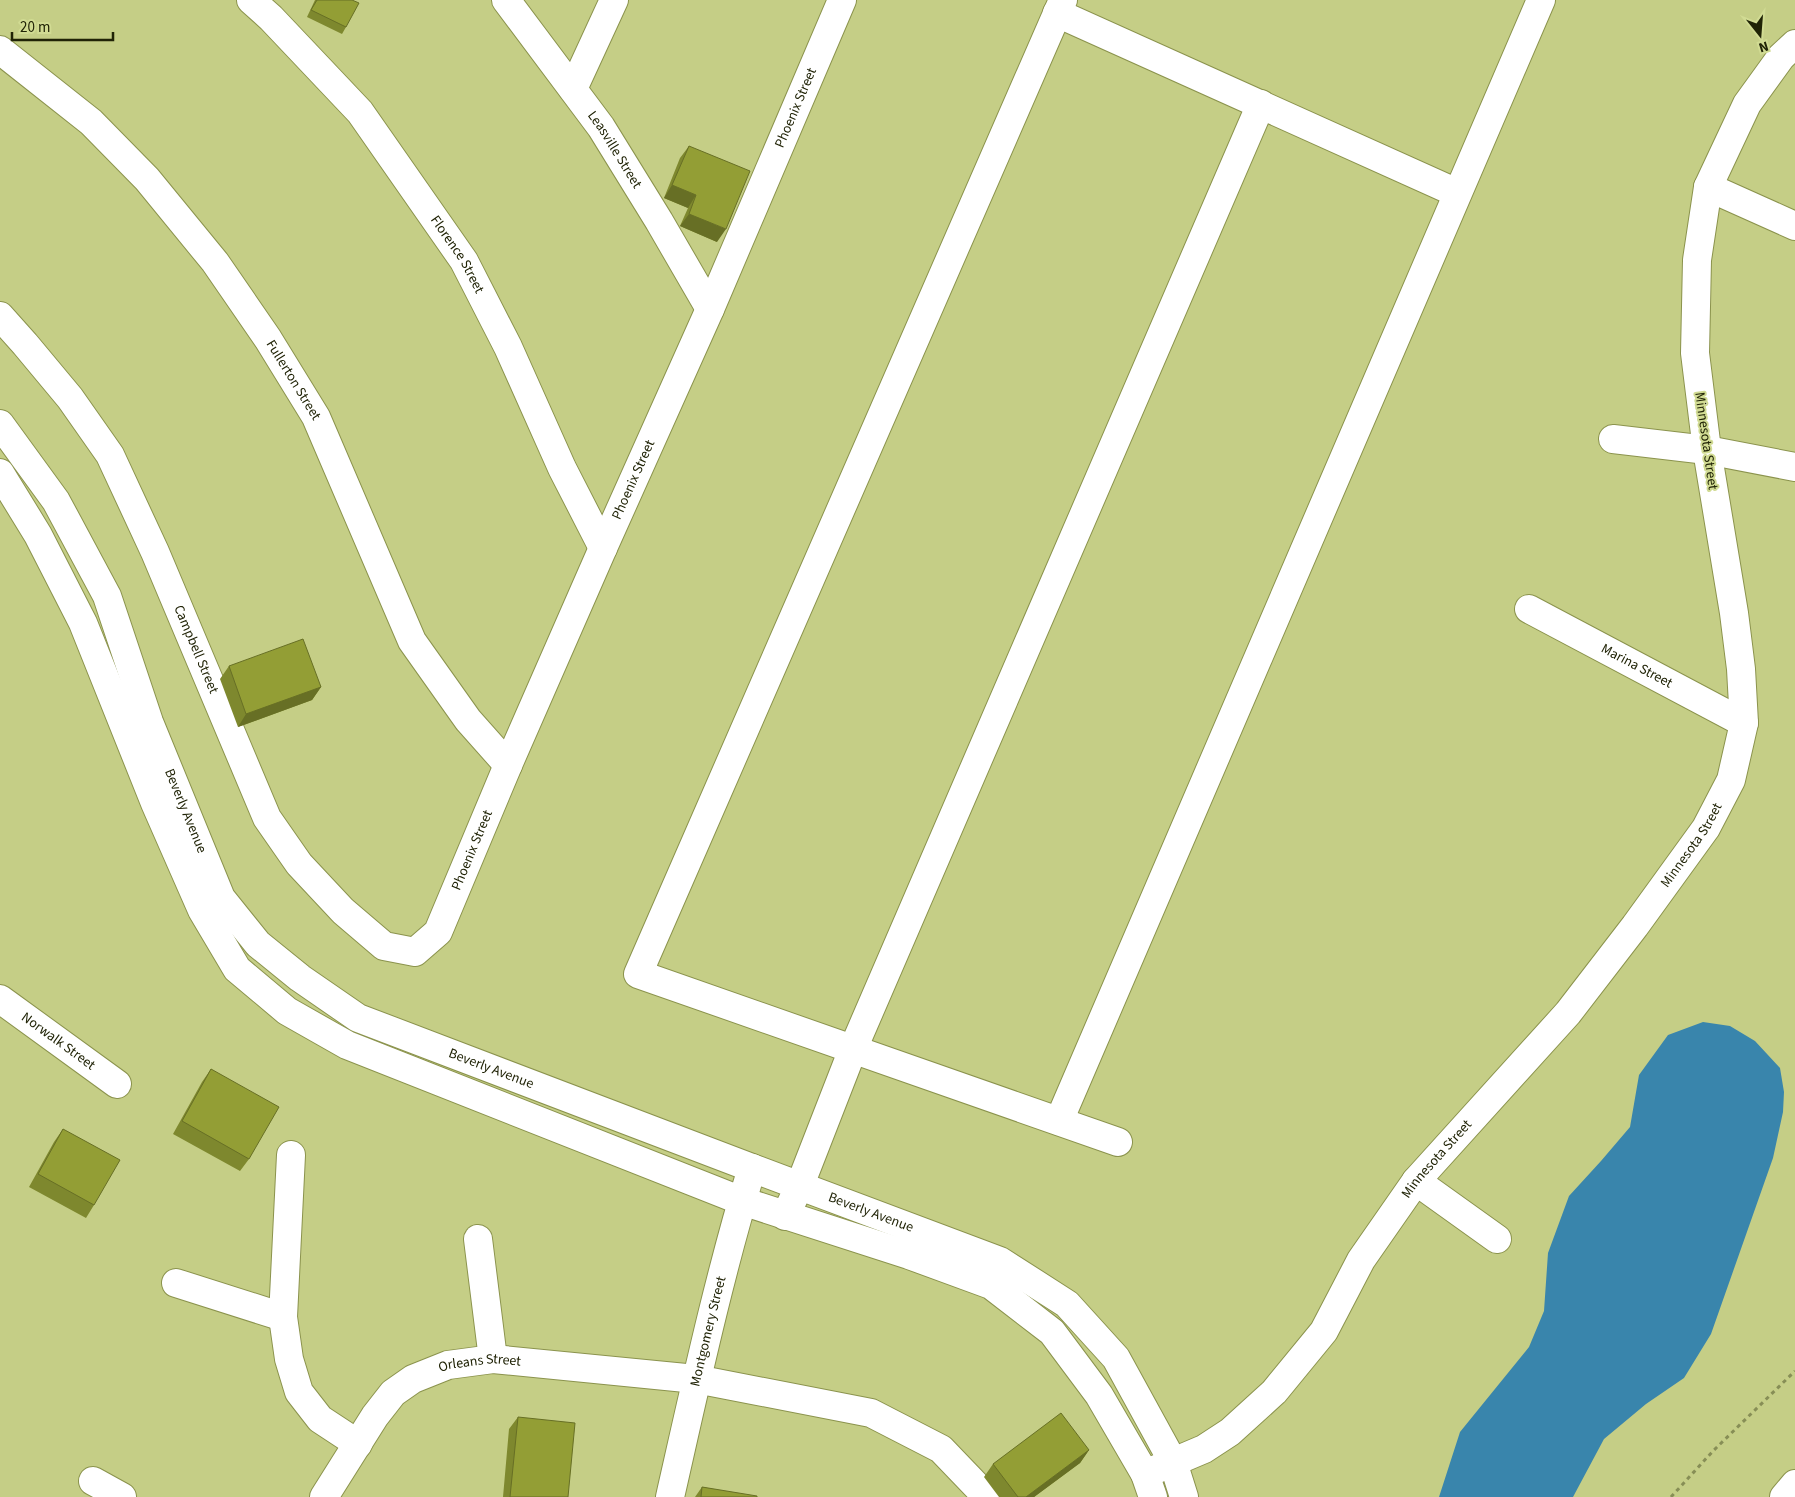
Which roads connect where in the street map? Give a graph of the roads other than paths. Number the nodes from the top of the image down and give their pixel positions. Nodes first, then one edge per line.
1 (251, 0) edge
2 (506, 0) edge
3 (614, 0) edge
4 (842, 0) edge
5 (1542, 0) edge
6 (1060, 7) edge
7 (1795, 44) edge
8 (0, 50) edge
9 (573, 88) junction
10 (1261, 104) junction
11 (1708, 188) junction
12 (1457, 193) junction
13 (1795, 226) edge
14 (710, 309) junction
15 (0, 316) edge
16 (0, 424) edge
17 (1613, 439) dead end
18 (1706, 450) junction
19 (1795, 467) edge
20 (0, 473) edge
21 (603, 548) junction
22 (1529, 609) dead end
23 (1744, 723) junction
24 (508, 765) junction
25 (415, 952) joint
26 (0, 999) edge
27 (853, 1049) junction
28 (117, 1084) dead end
29 (1059, 1121) junction
30 (1118, 1142) dead end
31 (291, 1155) dead end
32 (752, 1168) junction
33 (1416, 1181) junction
34 (800, 1185) junction
35 (742, 1201) junction
36 (785, 1216) junction
37 (478, 1239) dead end
38 (1497, 1239) dead end
39 (176, 1283) dead end
40 (283, 1317) junction
41 (493, 1359) junction
42 (696, 1379) junction
43 (358, 1444) junction
44 (1174, 1462) junction
45 (93, 1481) dead end
46 (1795, 1484) edge
47 (1149, 1485) edge
48 (122, 1497) edge
49 (324, 1497) edge
50 (670, 1497) edge
51 (987, 1497) edge
52 (1184, 1497) edge
53 (1784, 1497) edge

1 - 21 street, Florence Street
2 - 9 street, Leasville Street
3 - 9 street
4 - 14 street, Phoenix Street
5 - 12 street
6 - 10 street
6 - 27 street
7 - 11 street, Minnesota Street
8 - 24 street, Fullerton Street
9 - 14 street, Leasville Street
10 - 12 street
10 - 27 street
11 - 13 street
11 - 18 street, Minnesota Street
12 - 29 street
14 - 21 street, Phoenix Street
15 - 25 street, Campbell Street
16 - 32 street, Beverly Avenue
17 - 18 street
18 - 19 street
18 - 23 street, Minnesota Street
20 - 35 street, Beverly Avenue
21 - 24 street, Phoenix Street
22 - 23 street, Marina Street
23 - 33 street, Minnesota Street
24 - 25 street, Phoenix Street
26 - 28 street, Norwalk Street
27 - 29 street
27 - 34 street
29 - 30 street
31 - 40 street
32 - 34 street, Beverly Avenue
32 - 35 street, Montgomery Street
33 - 38 street
33 - 44 street, Minnesota Street
34 - 36 street
34 - 44 street, Beverly Avenue
35 - 36 street, Beverly Avenue
35 - 42 street, Montgomery Street
36 - 47 street, Beverly Avenue
37 - 41 street
39 - 40 street
40 - 43 street
41 - 42 street, Orleans Street
41 - 43 street, Orleans Street
42 - 50 street, Montgomery Street
42 - 51 street, Orleans Street
43 - 49 street, Orleans Street
44 - 47 street, Minnesota Street
44 - 52 street, Beverly Avenue
45 - 48 street
46 - 53 street

